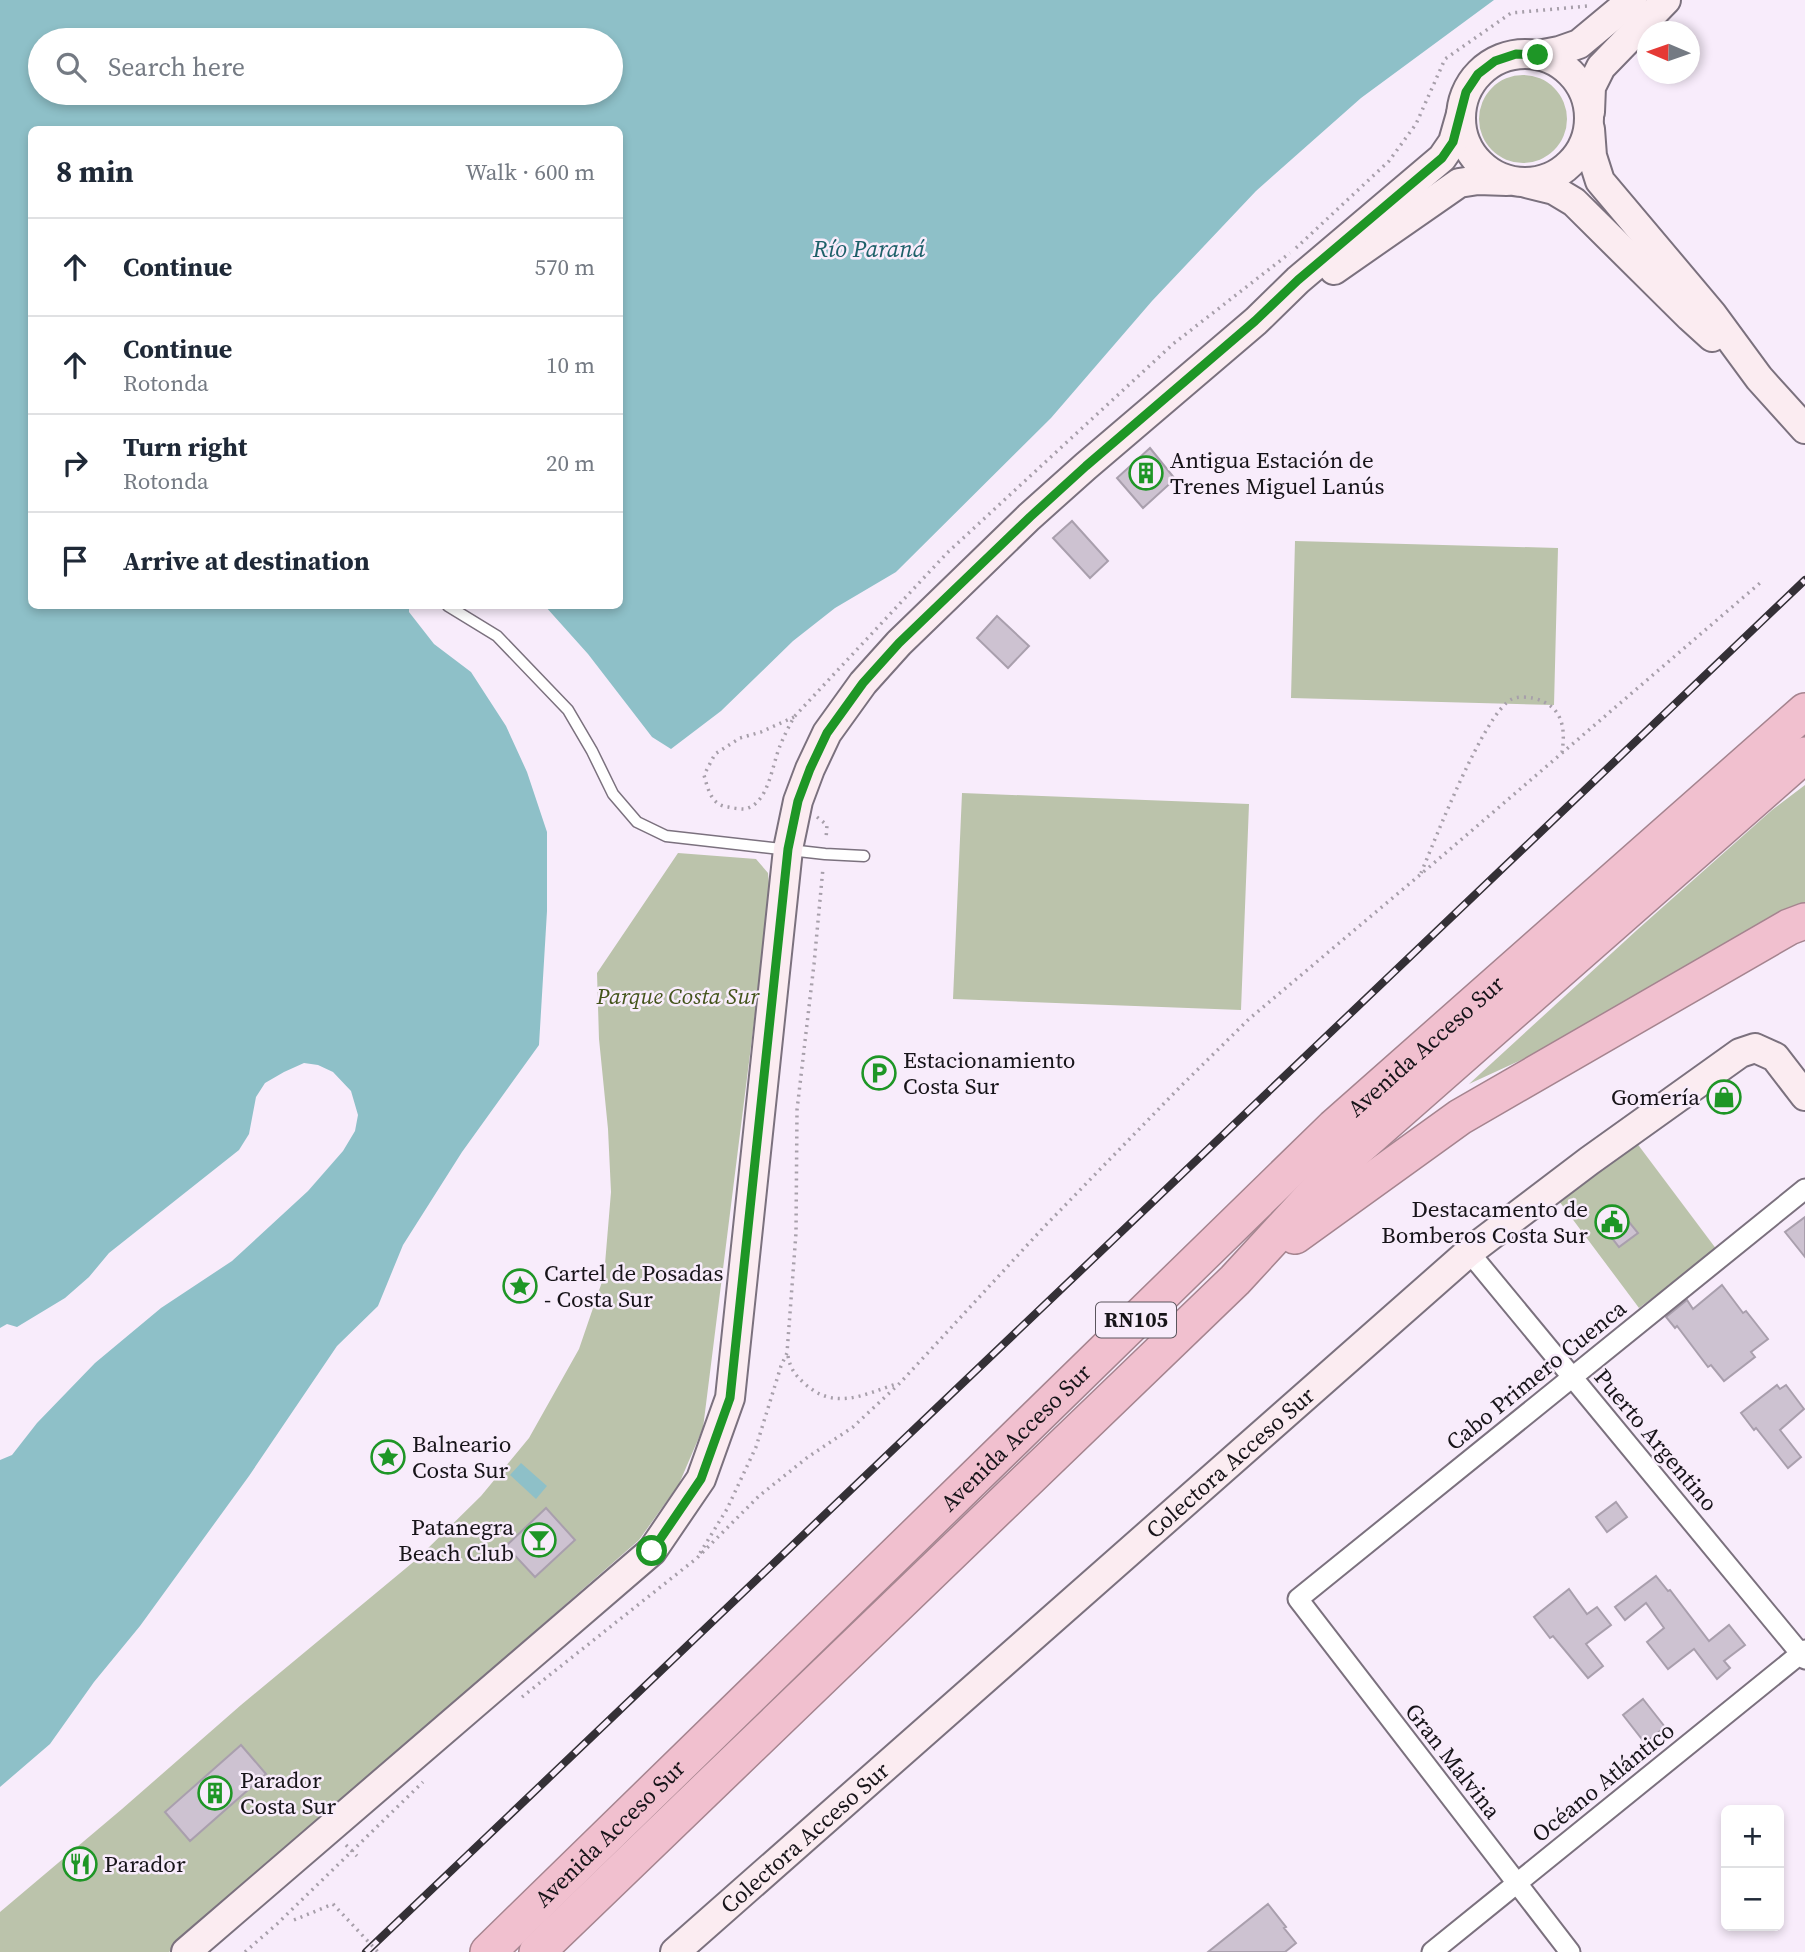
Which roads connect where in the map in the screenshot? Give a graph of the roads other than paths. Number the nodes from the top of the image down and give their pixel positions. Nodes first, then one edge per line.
1 (1632, 0) edge
2 (1666, 0) edge
3 (1538, 55) junction
4 (1461, 114) junction
5 (1590, 120) junction
6 (1518, 182) junction
7 (1255, 321) junction
8 (1759, 378) junction
9 (1805, 429) edge
10 (453, 609) edge
11 (1805, 711) edge
12 (1805, 755) edge
13 (788, 849) junction
14 (864, 856) dead end
15 (1805, 921) edge
16 (1805, 1096) edge
17 (1805, 1189) edge
18 (1469, 1252) junction
19 (1235, 1279) junction
20 (1572, 1377) junction
21 (1298, 1599) joint
22 (1803, 1654) edge
23 (1516, 1884) junction
24 (186, 1952) edge
25 (488, 1952) edge
26 (537, 1952) edge
27 (675, 1952) edge
28 (1432, 1952) edge
29 (1570, 1952) edge

1 - 3 main road
2 - 5 main road
3 - 4 main road
3 - 5 main road
4 - 6 main road
4 - 7 main road
5 - 6 main road
5 - 8 main road
6 - 7 main road
6 - 8 main road
7 - 13 main road
8 - 9 main road
10 - 13 lane
11 - 25 highway, Avenida Acceso Sur / RN105
12 - 19 highway, Avenida Acceso Sur / RN105
13 - 14 lane
13 - 24 main road
15 - 19 highway
16 - 18 main road, Colectora Acceso Sur
17 - 20 street, Cabo Primero Cuenca
18 - 20 street, Puerto Argentino
18 - 27 main road, Colectora Acceso Sur
19 - 26 highway, Avenida Acceso Sur / RN105
20 - 21 street, Cabo Primero Cuenca
20 - 22 street, Puerto Argentino
21 - 23 street, Gran Malvina
22 - 23 street, Océano Atlántico
23 - 28 street, Océano Atlántico
23 - 29 street, Gran Malvina

